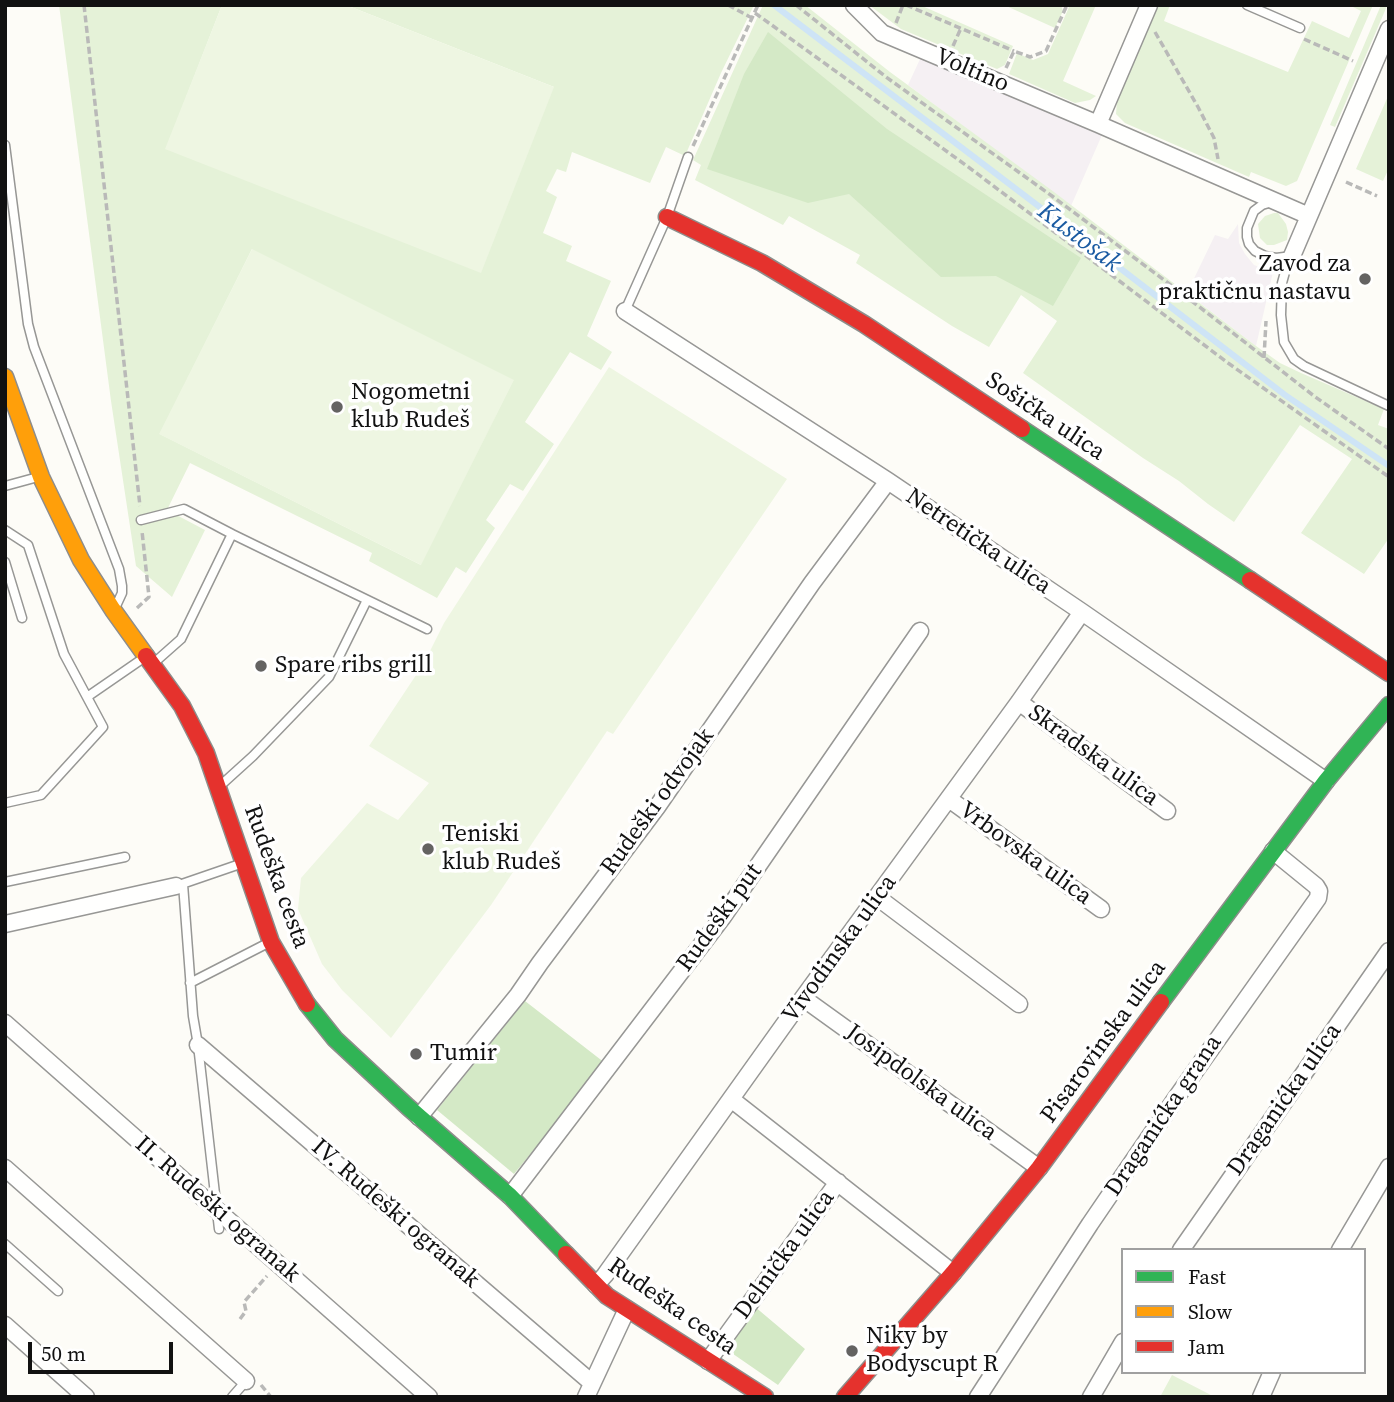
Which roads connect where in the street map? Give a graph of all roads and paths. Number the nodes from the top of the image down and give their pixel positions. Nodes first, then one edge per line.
1 (84, 5) edge
2 (728, 5) edge
3 (758, 5) edge
4 (796, 5) edge
5 (854, 5) edge
6 (906, 5) edge
7 (1067, 5) edge
8 (1247, 5) edge
9 (1147, 10) edge
10 (755, 14) junction
11 (1300, 28) joint
12 (1389, 29) edge
13 (1014, 51) junction
14 (1353, 61) dead end
15 (1000, 83) junction
16 (1098, 124) junction
17 (5, 145) edge
18 (688, 157) joint
19 (1223, 178) junction
20 (1346, 182) dead end
21 (1377, 196) dead end
22 (1278, 202) junction
23 (1309, 216) junction
24 (667, 217) junction
25 (1292, 256) junction
26 (625, 311) joint
27 (1267, 319) dead end
28 (1265, 358) junction
29 (5, 377) edge
30 (1389, 406) edge
31 (1389, 449) edge
32 (136, 471) dead end
33 (41, 477) junction
34 (1389, 477) edge
35 (888, 481) junction
36 (5, 486) edge
37 (141, 520) dead end
38 (5, 530) edge
39 (232, 534) junction
40 (5, 562) edge
41 (149, 597) dead end
42 (367, 600) junction
43 (113, 610) junction
44 (1082, 612) junction
45 (131, 615) dead end
46 (22, 618) dead end
47 (427, 629) dead end
48 (920, 631) dead end
49 (149, 660) junction
50 (1389, 673) edge
51 (87, 697) junction
52 (1019, 702) junction
53 (1389, 705) edge
54 (1326, 781) junction
55 (219, 787) junction
56 (949, 799) junction
57 (5, 803) edge
58 (1167, 811) dead end
59 (1273, 850) junction
60 (125, 857) dead end
61 (243, 863) junction
62 (5, 882) edge
63 (180, 885) junction
64 (877, 897) junction
65 (1101, 909) dead end
66 (5, 923) edge
67 (271, 942) junction
68 (1389, 951) edge
69 (190, 983) junction
70 (803, 998) junction
71 (1020, 1004) dead end
72 (5, 1023) edge
73 (198, 1045) junction
74 (731, 1099) junction
75 (419, 1117) junction
76 (1389, 1167) edge
77 (5, 1168) edge
78 (1039, 1168) junction
79 (838, 1182) junction
80 (510, 1196) junction
81 (216, 1210) junction
82 (219, 1228) dead end
83 (5, 1244) edge
84 (1182, 1248) edge
85 (1341, 1248) edge
86 (278, 1264) junction
87 (953, 1273) junction
88 (596, 1285) junction
89 (58, 1290) dead end
90 (627, 1309) junction
91 (240, 1319) dead end
92 (5, 1325) edge
93 (1121, 1345) edge
94 (708, 1361) junction
95 (1271, 1374) edge
96 (246, 1381) joint
97 (589, 1390) edge
98 (86, 1397) edge
99 (232, 1397) edge
100 (429, 1397) edge
101 (765, 1397) edge
102 (845, 1397) edge
103 (978, 1397) edge
104 (1091, 1397) edge
105 (1261, 1397) edge

1 - 32 path
2 - 10 path
3 - 10 path
4 - 28 path
5 - 15 street, Voltino
6 - 13 path
7 - 13 path
8 - 11 lane
9 - 16 street
9 - 19 path
10 - 18 path
10 - 34 path
11 - 14 path
12 - 23 street
13 - 15 path
15 - 16 street, Voltino
16 - 19 street, Voltino
17 - 43 lane
18 - 24 lane
19 - 22 street, Voltino
20 - 21 path
22 - 23 street, Voltino
22 - 25 lane
23 - 25 street
24 - 26 lane
24 - 50 street, Sošička ulica
25 - 30 lane
26 - 35 street, Netretička ulica
27 - 28 path
28 - 31 path
29 - 33 street, Rudeška cesta
33 - 36 lane
33 - 43 street, Rudeška cesta
35 - 44 street, Netretička ulica
35 - 75 street, Rudeški odvojak
37 - 39 lane
38 - 51 lane
39 - 42 lane
39 - 49 lane
40 - 46 lane
41 - 45 path
42 - 47 lane
42 - 55 lane
43 - 49 street, Rudeška cesta
44 - 52 street, Vivodinska ulica
44 - 54 street, Netretička ulica
48 - 80 street, Rudeški put
49 - 51 lane
49 - 55 street, Rudeška cesta
51 - 57 lane
52 - 56 street, Vivodinska ulica
52 - 58 street, Skradska ulica
53 - 54 street, Pisarovinska ulica
54 - 59 street, Pisarovinska ulica
55 - 61 street, Rudeška cesta
56 - 64 street, Vivodinska ulica
56 - 65 street, Vrbovska ulica
59 - 78 street, Pisarovinska ulica
59 - 103 street, Draganićka grana
60 - 62 lane
61 - 63 lane
61 - 67 street, Rudeška cesta
63 - 66 street
63 - 69 lane
64 - 70 street, Vivodinska ulica
64 - 71 street
67 - 69 lane
67 - 75 street, Rudeška cesta
68 - 84 street, Draganićka ulica
69 - 73 lane
70 - 74 street, Vivodinska ulica
70 - 78 street, Josipdolska ulica
72 - 81 street, II. Rudeški ogranak
73 - 81 lane
73 - 97 street, IV. Rudeški ogranak
74 - 79 street, Delnička ulica
74 - 88 street, Vivodinska ulica
75 - 80 street, Rudeška cesta
76 - 85 street
77 - 96 street
78 - 87 street, Pisarovinska ulica
79 - 87 street, Delnička ulica
79 - 94 street, Delnička ulica
80 - 88 street, Rudeška cesta
81 - 82 lane
81 - 86 street, II. Rudeški ogranak
83 - 89 lane
86 - 91 path
86 - 100 street, II. Rudeški ogranak
87 - 102 street, Pisarovinska ulica
88 - 90 street, Rudeška cesta
90 - 94 street, Rudeška cesta
90 - 97 street
92 - 98 street
93 - 104 street
94 - 101 street, Rudeška cesta
95 - 105 street
96 - 99 lane

